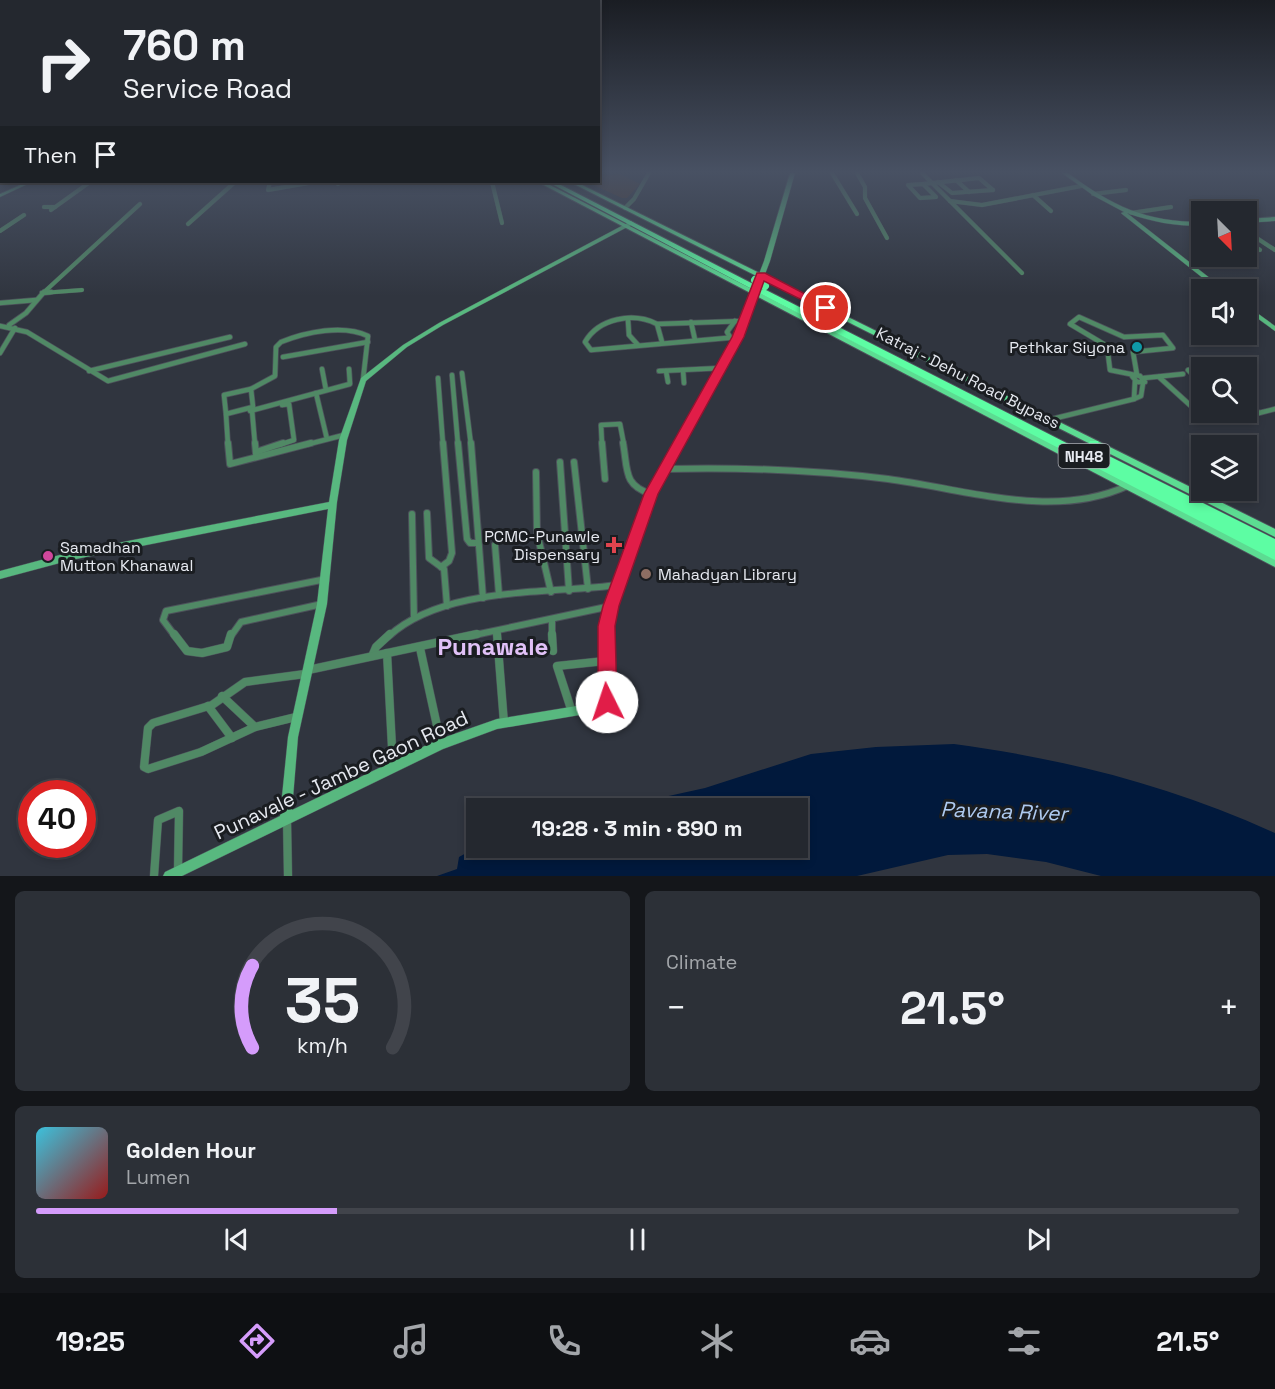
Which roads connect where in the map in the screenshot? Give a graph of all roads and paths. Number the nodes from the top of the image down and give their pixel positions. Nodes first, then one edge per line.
1 (129, 214) edge
2 (199, 214) edge
3 (500, 214) edge
4 (608, 214) edge
5 (610, 214) edge
6 (622, 214) edge
7 (637, 214) edge
8 (781, 214) edge
9 (874, 214) edge
10 (963, 214) edge
11 (1126, 214) edge
12 (1133, 214) edge
13 (24, 215) dead end
14 (1275, 219) edge
15 (1257, 220) edge
16 (502, 223) dead end
17 (188, 224) dead end
18 (629, 224) junction
19 (1191, 224) edge
20 (0, 231) edge
21 (887, 238) dead end
22 (1257, 238) edge
23 (1257, 248) edge
24 (1260, 250) dead end
25 (1275, 250) edge
26 (1022, 273) dead end
27 (1208, 279) edge
28 (759, 285) junction
29 (82, 290) dead end
30 (42, 293) junction
31 (36, 300) junction
32 (0, 303) edge
33 (1257, 316) edge
34 (628, 320) junction
35 (740, 321) junction
36 (690, 322) junction
37 (657, 324) junction
38 (0, 326) edge
39 (7, 326) junction
40 (15, 328) junction
41 (1275, 329) edge
42 (332, 332) junction
43 (230, 337) dead end
44 (734, 337) junction
45 (695, 340) junction
46 (368, 342) junction
47 (662, 342) junction
48 (245, 344) dead end
49 (638, 345) junction
50 (333, 347) junction
51 (0, 352) edge
52 (283, 357) dead end
53 (722, 368) junction
54 (322, 369) dead end
55 (349, 369) dead end
56 (666, 370) junction
57 (684, 370) junction
58 (88, 371) junction
59 (659, 371) dead end
60 (462, 373) dead end
61 (1183, 374) dead end
62 (452, 375) dead end
63 (1135, 377) junction
64 (1158, 377) junction
65 (350, 378) junction
66 (364, 378) junction
67 (438, 378) dead end
68 (1143, 380) junction
69 (668, 382) dead end
70 (684, 383) dead end
71 (251, 389) junction
72 (326, 390) junction
73 (316, 393) junction
74 (1134, 399) junction
75 (1191, 406) dead end
76 (1275, 409) edge
77 (1257, 411) edge
78 (252, 412) junction
79 (225, 416) junction
80 (1045, 420) junction
81 (344, 435) junction
82 (327, 439) junction
83 (1092, 447) junction
84 (256, 454) junction
85 (560, 462) dead end
86 (574, 462) dead end
87 (663, 469) junction
88 (536, 472) dead end
89 (605, 479) dead end
90 (1127, 486) junction
91 (651, 494) junction
92 (332, 505) junction
93 (427, 513) dead end
94 (412, 514) dead end
95 (1275, 533) edge
96 (478, 543) junction
97 (495, 545) dead end
98 (1275, 545) edge
99 (1275, 555) edge
100 (1275, 563) edge
101 (441, 567) junction
102 (0, 575) edge
103 (326, 579) junction
104 (620, 585) junction
105 (588, 589) junction
106 (569, 591) junction
107 (551, 592) junction
108 (499, 595) junction
109 (483, 598) junction
110 (322, 604) junction
111 (447, 606) junction
112 (611, 606) junction
113 (414, 618) junction
114 (552, 621) junction
115 (497, 631) junction
116 (420, 648) junction
117 (553, 651) dead end
118 (387, 653) junction
119 (373, 654) junction
120 (605, 661) junction
121 (306, 672) junction
122 (222, 696) junction
123 (208, 706) junction
124 (572, 714) junction
125 (296, 717) junction
126 (504, 723) junction
127 (255, 727) junction
128 (232, 738) junction
129 (441, 744) junction
130 (393, 767) junction
131 (286, 818) junction
132 (180, 873) edge
133 (154, 876) edge
134 (288, 876) edge

1 - 30 street
2 - 17 street
3 - 16 street
4 - 18 main road
5 - 18 highway, Katraj - Dehu Road Bypass / NH48
6 - 28 highway, Katraj - Dehu Road Bypass / NH48
7 - 28 main road
8 - 28 street, Punavale - Jambe Gaon Road
9 - 21 street
10 - 26 street
11 - 27 street
12 - 19 street
13 - 20 street
14 - 15 street
18 - 28 highway, Katraj - Dehu Road Bypass / NH48
18 - 66 street
22 - 25 street
23 - 24 street
28 - 35 street, Punavale - Jambe Gaon Road
28 - 80 main road
28 - 83 highway, Katraj - Dehu Road Bypass / NH48
28 - 90 main road
28 - 99 highway, Katraj - Dehu Road Bypass / NH48
29 - 30 street
30 - 31 street
31 - 32 street
31 - 39 street
33 - 41 street
34 - 37 street
34 - 49 street
34 - 49 street
35 - 36 street
35 - 44 street, Punavale - Jambe Gaon Road
36 - 37 street
36 - 45 street
37 - 47 street
38 - 39 street
39 - 40 street
40 - 51 street
40 - 58 street
42 - 46 street
42 - 50 street
42 - 71 street
43 - 58 street
44 - 45 street
44 - 53 street, Punavale - Jambe Gaon Road
45 - 47 street
46 - 50 street
46 - 66 street
47 - 49 street
48 - 58 street
50 - 52 street
53 - 57 street
53 - 87 street, Punavale - Jambe Gaon Road
54 - 72 street
55 - 65 street
56 - 57 street
56 - 59 street
56 - 69 street
57 - 70 street
60 - 96 street
61 - 64 street
62 - 96 street
63 - 63 street
63 - 68 street
63 - 74 street
64 - 68 street
64 - 75 street
65 - 66 street
65 - 72 street
66 - 81 street
67 - 101 street
68 - 74 street
71 - 79 street
71 - 79 street
72 - 73 street
73 - 78 street
73 - 82 street
74 - 80 street
76 - 77 street
78 - 79 street
78 - 84 street
78 - 84 street
79 - 84 street
80 - 83 main road
81 - 82 street
81 - 92 street
82 - 84 street
83 - 95 main road
83 - 98 highway, Katraj - Dehu Road Bypass / NH48
85 - 106 street
86 - 105 street
87 - 90 street
87 - 91 street, Punavale - Jambe Gaon Road
88 - 107 street
89 - 91 street
90 - 100 main road
91 - 104 street, Punavale - Jambe Gaon Road
92 - 102 street
92 - 103 street
93 - 101 street
94 - 113 street
96 - 109 street
97 - 108 street
101 - 111 street
103 - 110 street
103 - 110 street
104 - 105 street
104 - 112 street, Punavale - Jambe Gaon Road
105 - 106 street
106 - 107 street
107 - 108 street
108 - 109 street
109 - 111 street
110 - 121 street
111 - 113 street
112 - 114 street
112 - 120 street, Punavale - Jambe Gaon Road
113 - 119 street
114 - 115 street
114 - 117 street
115 - 116 street
115 - 126 street
116 - 118 street
116 - 129 street
118 - 119 street
118 - 130 street
119 - 121 street
120 - 124 street, Punavale - Jambe Gaon Road
120 - 124 street
121 - 122 street
121 - 125 street
122 - 123 street
122 - 127 street
123 - 128 street
123 - 128 street
124 - 126 street, Punavale - Jambe Gaon Road
125 - 127 street
125 - 131 street
126 - 129 street, Punavale - Jambe Gaon Road
127 - 128 street
129 - 130 street, Punavale - Jambe Gaon Road
130 - 131 street, Punavale - Jambe Gaon Road
131 - 132 street, Punavale - Jambe Gaon Road
131 - 134 street
132 - 133 street

